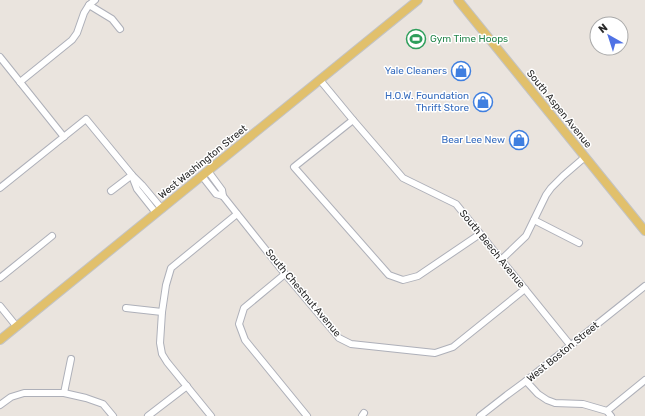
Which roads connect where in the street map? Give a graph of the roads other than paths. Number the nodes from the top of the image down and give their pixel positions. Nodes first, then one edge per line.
1 (95, 0) edge
2 (418, 0) edge
3 (458, 0) edge
4 (89, 5) junction
5 (120, 29) dead end
6 (0, 58) edge
7 (320, 80) junction
8 (20, 82) junction
9 (353, 120) junction
10 (64, 137) junction
11 (585, 157) junction
12 (205, 174) junction
13 (132, 175) junction
14 (0, 188) edge
15 (111, 191) dead end
16 (159, 211) junction
17 (237, 214) junction
18 (534, 220) junction
19 (645, 231) edge
20 (480, 234) junction
21 (52, 236) dead end
22 (579, 243) dead end
23 (501, 260) junction
24 (285, 274) junction
25 (0, 278) edge
26 (645, 286) edge
27 (525, 290) junction
28 (0, 306) edge
29 (126, 308) dead end
30 (162, 312) junction
31 (17, 327) junction
32 (0, 340) edge
33 (571, 346) junction
34 (70, 359) dead end
35 (645, 380) edge
36 (526, 381) junction
37 (187, 386) junction
38 (64, 393) junction
39 (0, 405) edge
40 (609, 413) edge
41 (113, 416) edge
42 (148, 416) edge
43 (210, 416) edge
44 (307, 416) edge
45 (480, 416) edge

1 - 4 street
2 - 7 main road, West Washington Street
3 - 11 main road, South Aspen Avenue
4 - 5 street
4 - 8 street
6 - 8 street
7 - 9 street, South Beech Avenue
7 - 12 main road, West Washington Street
8 - 10 street
9 - 20 street, South Beech Avenue
9 - 20 street
10 - 13 street
10 - 14 street
11 - 18 street
11 - 19 main road, South Aspen Avenue
12 - 16 main road, West Washington Street
12 - 17 street, South Chestnut Avenue
13 - 15 street
13 - 16 street
16 - 31 main road, West Washington Street
17 - 24 street, South Chestnut Avenue
17 - 30 street
18 - 22 street
18 - 23 street
20 - 23 street, South Beech Avenue
21 - 25 street
23 - 27 street, South Beech Avenue
24 - 27 street, South Chestnut Avenue
24 - 44 street
26 - 33 street, West Boston Street
27 - 33 street, South Beech Avenue
28 - 31 street
29 - 30 street
30 - 37 street
31 - 32 main road, West Washington Street
33 - 36 street, West Boston Street
34 - 38 street
35 - 40 street
36 - 40 street
36 - 45 street, West Boston Street
37 - 42 street
37 - 43 street
38 - 39 street
38 - 41 street

